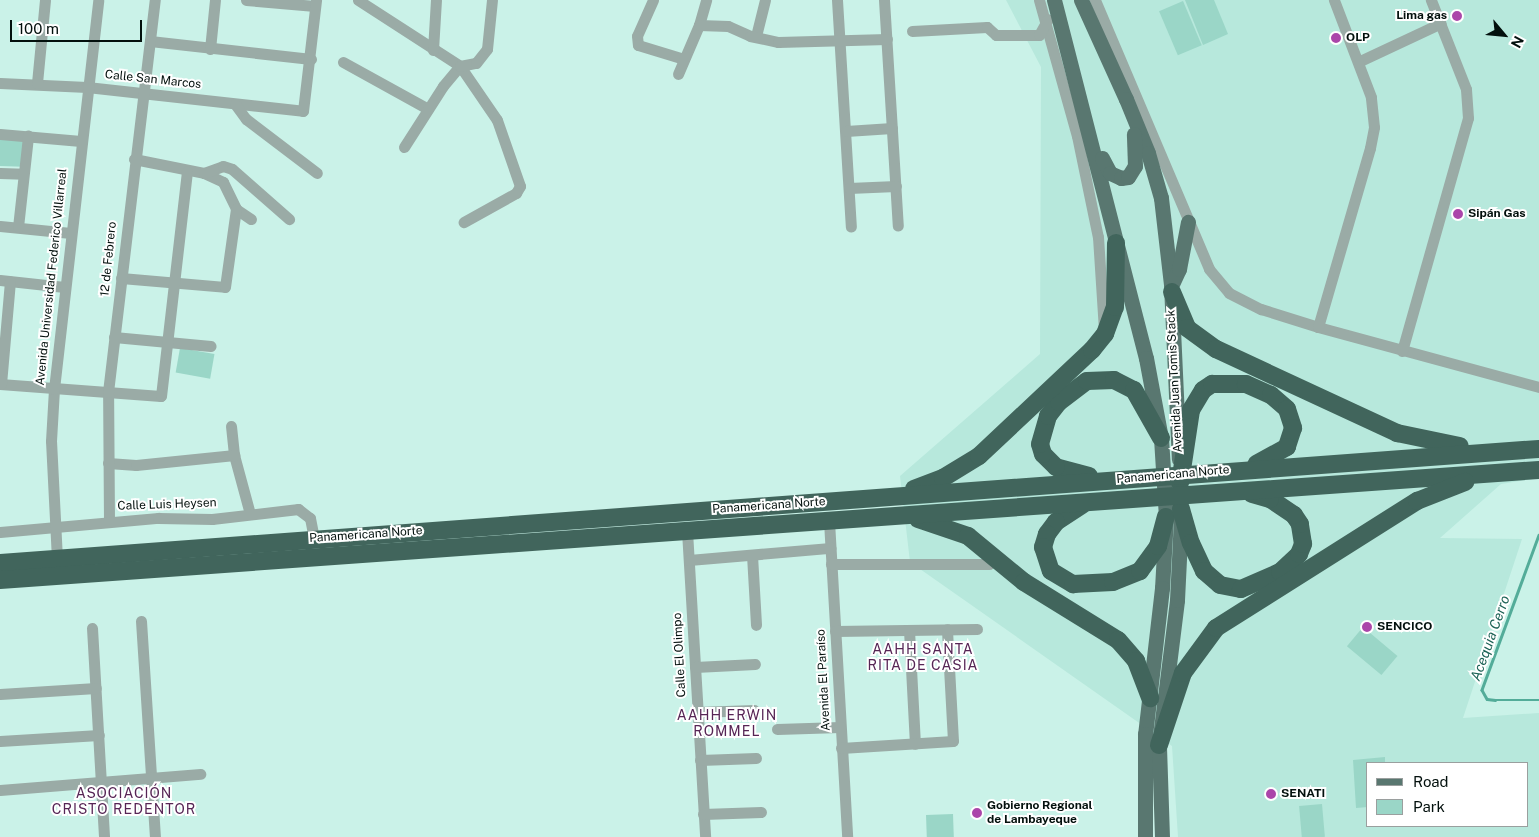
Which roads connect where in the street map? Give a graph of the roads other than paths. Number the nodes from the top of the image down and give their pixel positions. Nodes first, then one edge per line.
1 (45, 0) edge
2 (98, 0) edge
3 (155, 0) edge
4 (215, 0) edge
5 (246, 0) edge
6 (358, 0) edge
7 (436, 0) edge
8 (492, 0) edge
9 (653, 0) edge
10 (706, 0) edge
11 (765, 0) edge
12 (837, 0) edge
13 (884, 0) edge
14 (1039, 0) edge
15 (1081, 0) edge
16 (1095, 0) edge
17 (1334, 0) edge
18 (1431, 0) edge
19 (266, 1) edge
20 (1055, 2) edge
21 (316, 3) edge
22 (1046, 23) junction
23 (1441, 23) junction
24 (699, 25) junction
25 (912, 31) dead end
26 (756, 36) junction
27 (887, 39) junction
28 (841, 40) junction
29 (150, 41) junction
30 (210, 49) junction
31 (433, 50) junction
32 (684, 58) junction
33 (310, 59) junction
34 (1360, 61) junction
35 (343, 62) dead end
36 (460, 66) junction
37 (678, 74) dead end
38 (0, 83) edge
39 (37, 83) junction
40 (88, 87) junction
41 (143, 92) junction
42 (1126, 99) junction
43 (235, 104) junction
44 (428, 109) junction
45 (1089, 127) junction
46 (892, 128) junction
47 (846, 131) junction
48 (0, 134) edge
49 (28, 136) junction
50 (81, 141) junction
51 (404, 147) dead end
52 (134, 159) junction
53 (187, 171) junction
54 (204, 173) junction
55 (317, 173) dead end
56 (0, 174) edge
57 (23, 174) junction
58 (896, 186) junction
59 (1103, 187) junction
60 (849, 188) junction
61 (1090, 202) junction
62 (236, 209) junction
63 (250, 219) dead end
64 (289, 219) dead end
65 (464, 222) dead end
66 (1188, 222) junction
67 (0, 226) edge
68 (898, 226) dead end
69 (18, 227) junction
70 (851, 227) dead end
71 (70, 233) junction
72 (1098, 237) junction
73 (1115, 238) junction
74 (1102, 275) junction
75 (121, 278) junction
76 (5, 280) edge
77 (174, 283) junction
78 (1117, 285) junction
79 (65, 287) junction
80 (1171, 289) junction
81 (1318, 327) junction
82 (3, 328) edge
83 (1105, 334) junction
84 (114, 337) junction
85 (167, 341) junction
86 (211, 346) dead end
87 (1402, 351) junction
88 (1, 384) edge
89 (1539, 387) edge
90 (54, 389) junction
91 (108, 392) junction
92 (231, 426) dead end
93 (1161, 438) junction
94 (1538, 447) edge
95 (1503, 451) junction
96 (234, 455) junction
97 (108, 463) junction
98 (1244, 469) junction
99 (1539, 470) edge
100 (1497, 473) junction
101 (1186, 478) junction
102 (1114, 480) junction
103 (1244, 491) junction
104 (888, 497) junction
105 (1089, 502) junction
106 (1174, 513) junction
107 (250, 514) junction
108 (908, 516) junction
109 (0, 519) edge
110 (829, 521) junction
111 (109, 522) junction
112 (57, 526) junction
113 (687, 530) junction
114 (0, 532) edge
115 (314, 538) junction
116 (830, 548) junction
117 (752, 555) junction
118 (57, 559) junction
119 (689, 560) junction
120 (0, 563) edge
121 (831, 564) junction
122 (989, 564) dead end
123 (0, 580) edge
124 (141, 621) dead end
125 (756, 625) dead end
126 (92, 628) dead end
127 (977, 629) dead end
128 (909, 630) junction
129 (947, 630) junction
130 (835, 631) junction
131 (755, 664) dead end
132 (695, 667) junction
133 (96, 688) junction
134 (0, 694) edge
135 (1150, 698) junction
136 (754, 710) dead end
137 (697, 712) junction
138 (840, 727) junction
139 (777, 729) dead end
140 (99, 735) junction
141 (0, 741) edge
142 (914, 744) junction
143 (1159, 745) junction
144 (842, 748) junction
145 (756, 758) dead end
146 (700, 760) junction
147 (200, 774) dead end
148 (151, 777) junction
149 (101, 780) junction
150 (0, 790) edge
151 (761, 812) dead end
152 (703, 814) junction
153 (104, 837) edge
154 (155, 837) edge
155 (704, 837) edge
156 (847, 837) edge
157 (1145, 837) edge
158 (1162, 837) edge

1 - 39 street
2 - 40 street, Avenida Universidad Federico Villarreal
3 - 29 street, 12 de Febrero
4 - 30 street
5 - 19 street
6 - 31 street
7 - 31 street
8 - 36 street
9 - 32 street
10 - 24 street
11 - 26 street
12 - 28 street
13 - 27 street
14 - 22 street
15 - 42 main road, Avenida Juan Tomis Stack
16 - 66 street
17 - 34 street
18 - 23 street
19 - 21 street
20 - 22 street
20 - 45 main road, Avenida Juan Tomis Stack
21 - 33 street
22 - 25 street
22 - 61 street
23 - 34 street
23 - 87 street
24 - 26 street
24 - 32 street
26 - 28 street
27 - 28 street
27 - 46 street
28 - 47 street
29 - 30 street
29 - 41 street, 12 de Febrero
30 - 33 street
31 - 36 street
32 - 37 street
33 - 43 street, Calle San Marcos
34 - 81 street
35 - 44 street
36 - 44 street
36 - 65 street
38 - 39 street, Calle San Marcos
39 - 40 street, Calle San Marcos
40 - 41 street, Calle San Marcos
40 - 50 street, Avenida Universidad Federico Villarreal
41 - 43 street, Calle San Marcos
41 - 52 street, 12 de Febrero
42 - 45 main road
42 - 80 main road, Avenida Juan Tomis Stack
43 - 55 street
44 - 51 street
45 - 59 main road, Avenida Juan Tomis Stack
46 - 47 street
46 - 58 street
47 - 60 street
48 - 49 street
49 - 50 street
49 - 57 street
50 - 71 street, Avenida Universidad Federico Villarreal
52 - 53 street
52 - 75 street, 12 de Febrero
53 - 54 street
53 - 77 street
54 - 62 street
54 - 64 street
56 - 57 street
57 - 69 street
58 - 60 street
58 - 68 street
59 - 61 street
59 - 73 main road, Avenida Juan Tomis Stack
60 - 70 street
61 - 72 street
62 - 63 street
62 - 77 street
66 - 80 main road
66 - 81 street
67 - 69 street
69 - 71 street
71 - 79 street, Avenida Universidad Federico Villarreal
72 - 73 street
72 - 74 street
73 - 78 highway
73 - 93 main road, Avenida Juan Tomis Stack
74 - 78 street
74 - 83 street
75 - 77 street
75 - 84 street, 12 de Febrero
76 - 79 street
76 - 82 street
77 - 85 street
78 - 83 highway
79 - 90 street, Avenida Universidad Federico Villarreal
80 - 95 highway
80 - 101 main road, Avenida Juan Tomis Stack
81 - 87 street
82 - 88 street
83 - 104 highway
84 - 85 street
84 - 91 street, 12 de Febrero
85 - 86 street
85 - 91 street
87 - 89 street
88 - 90 street
90 - 91 street
90 - 112 street, Avenida Universidad Federico Villarreal
91 - 97 street, 12 de Febrero
92 - 96 street
93 - 102 highway
93 - 106 main road, Avenida Juan Tomis Stack
94 - 95 highway, Panamericana Norte
95 - 98 highway, Panamericana Norte
96 - 97 street
96 - 107 street
97 - 111 street, 12 de Febrero
98 - 101 highway, Panamericana Norte
98 - 101 highway
99 - 100 highway, Panamericana Norte
100 - 103 highway, Panamericana Norte
100 - 143 highway
101 - 102 highway, Panamericana Norte
101 - 106 main road, Avenida Juan Tomis Stack
102 - 104 highway, Panamericana Norte
103 - 105 highway, Panamericana Norte
103 - 106 highway
104 - 115 highway, Panamericana Norte
105 - 106 highway
105 - 108 highway, Panamericana Norte
106 - 135 main road, Avenida Juan Tomis Stack
106 - 143 main road, Avenida Juan Tomis Stack
107 - 111 street, Calle Luis Heysen
107 - 115 street, Calle Luis Heysen
108 - 110 highway, Panamericana Norte
108 - 135 highway
109 - 114 street
110 - 113 highway, Panamericana Norte
110 - 116 street, Avenida El Paraíso
111 - 112 street, Calle Luis Heysen
112 - 114 street, Calle Luis Heysen
112 - 118 street, Avenida Universidad Federico Villarreal
113 - 119 street, Calle El Olimpo
113 - 123 highway, Panamericana Norte
115 - 118 highway, Panamericana Norte
116 - 117 street
116 - 121 street, Avenida El Paraíso
117 - 119 street
117 - 125 street
118 - 120 highway, Panamericana Norte
119 - 132 street, Calle El Olimpo
121 - 122 street
121 - 130 street, Avenida El Paraíso
124 - 148 street
126 - 133 street
127 - 129 street
128 - 129 street
128 - 130 street
128 - 142 street
129 - 142 street
130 - 138 street, Avenida El Paraíso
131 - 132 street
132 - 137 street, Calle El Olimpo
133 - 134 street
133 - 140 street
135 - 157 main road, Avenida Juan Tomis Stack
136 - 137 street
137 - 146 street, Calle El Olimpo
138 - 139 street
138 - 144 street, Avenida El Paraíso
140 - 141 street
140 - 149 street
142 - 144 street
143 - 158 main road, Avenida Juan Tomis Stack
144 - 156 street, Avenida El Paraíso
145 - 146 street
146 - 152 street, Calle El Olimpo
147 - 148 street
148 - 149 street
148 - 154 street
149 - 150 street
149 - 153 street
151 - 152 street
152 - 155 street, Calle El Olimpo

